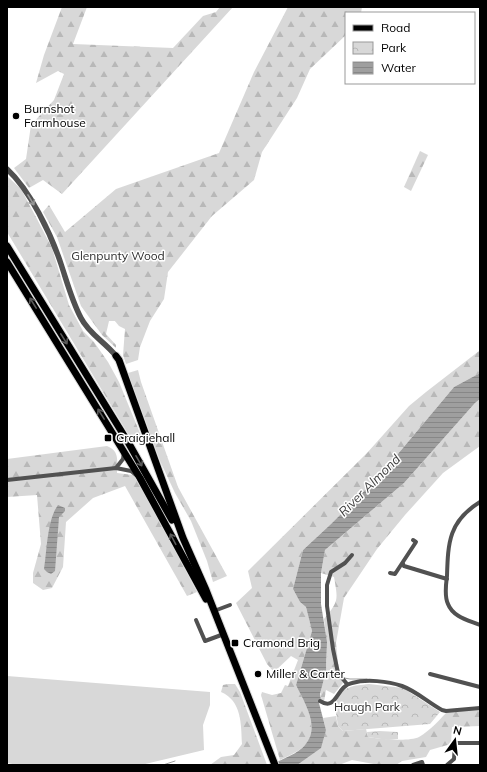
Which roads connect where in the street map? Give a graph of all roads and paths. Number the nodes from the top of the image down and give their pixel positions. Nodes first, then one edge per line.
1 (7, 169) edge
2 (7, 246) edge
3 (7, 262) edge
4 (116, 356) joint
5 (124, 452) junction
6 (116, 468) junction
7 (140, 478) junction
8 (7, 480) edge
9 (480, 502) edge
10 (183, 538) junction
11 (416, 542) dead end
12 (352, 555) dead end
13 (403, 564) junction
14 (390, 573) dead end
15 (447, 579) junction
16 (230, 605) dead end
17 (214, 611) junction
18 (196, 620) dead end
19 (480, 625) edge
20 (224, 634) junction
21 (430, 674) dead end
22 (347, 684) junction
23 (480, 687) edge
24 (320, 701) dead end
25 (480, 708) edge
26 (480, 743) edge
27 (275, 765) edge
28 (413, 765) edge
29 (423, 765) edge
30 (447, 765) edge

1 -> 4 street
2 -> 10 main road
5 -> 3 main road
4 - 10 main road
5 - 6 street
5 - 7 main road
6 - 7 street
6 - 8 street
17 -> 7 main road
9 - 15 street
10 - 17 main road
11 - 13 street
12 - 22 street
13 - 14 street
13 - 15 street
15 - 19 street
16 - 17 street
17 - 20 main road
18 - 20 street
20 - 27 main road
21 - 23 street
22 - 24 street
22 - 25 street
26 - 30 street
28 - 29 street

